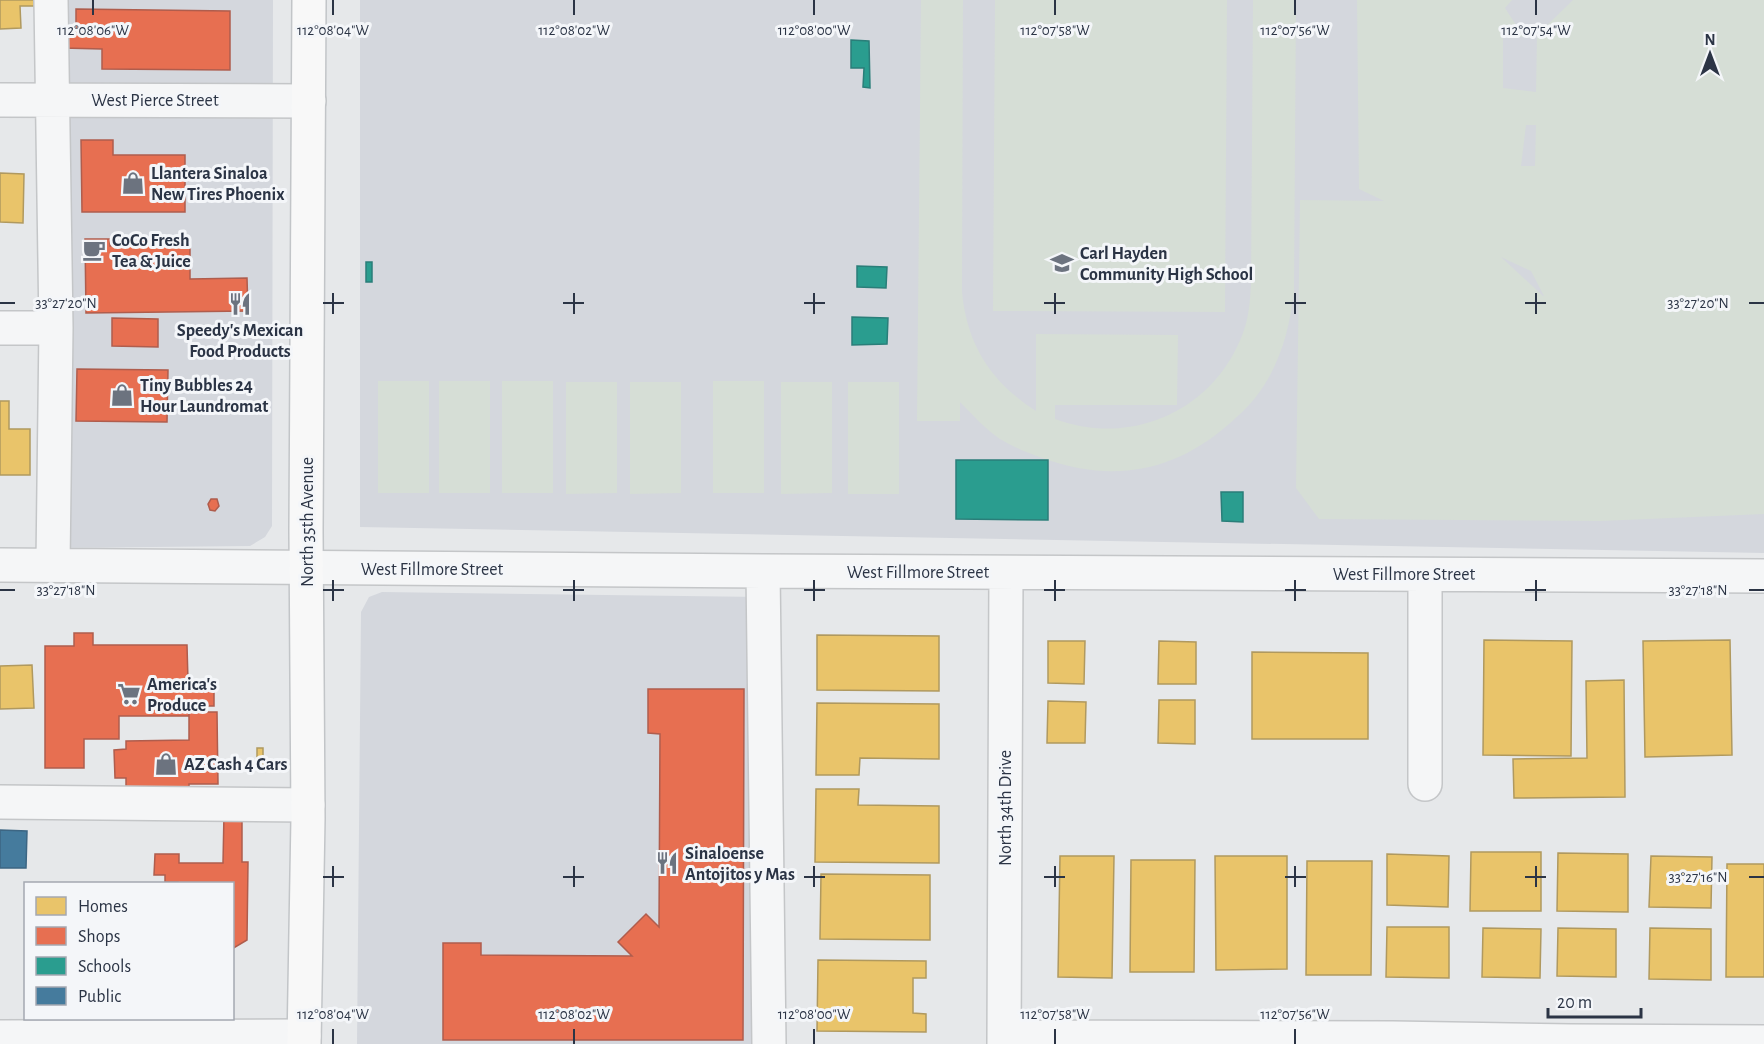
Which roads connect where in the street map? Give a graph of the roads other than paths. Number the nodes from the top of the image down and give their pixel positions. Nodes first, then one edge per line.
1 (51, 0) edge
2 (309, 0) edge
3 (0, 100) edge
4 (52, 100) junction
5 (309, 101) junction
6 (0, 328) edge
7 (56, 328) junction
8 (53, 564) junction
9 (0, 565) edge
10 (306, 568) junction
11 (763, 572) junction
12 (1006, 573) junction
13 (1425, 575) junction
14 (1764, 576) edge
15 (1425, 784) dead end
16 (0, 802) edge
17 (308, 805) junction
18 (0, 1038) edge
19 (304, 1040) edge
20 (1004, 1040) edge
21 (1764, 1042) edge
22 (769, 1044) edge

1 - 4 street
2 - 5 main road, North 35th Avenue
3 - 4 street, West Pierce Street
4 - 5 street, West Pierce Street
4 - 7 street
5 - 10 main road, North 35th Avenue
6 - 7 street
7 - 8 street
8 - 9 street, West Fillmore Street
8 - 10 street, West Fillmore Street
10 - 11 street, West Fillmore Street
10 - 17 main road, North 35th Avenue
11 - 12 street, West Fillmore Street
11 - 22 street
12 - 13 street, West Fillmore Street
12 - 20 street, North 34th Drive
13 - 14 street, West Fillmore Street
13 - 15 street
16 - 17 street
17 - 19 main road, North 35th Avenue
18 - 19 street
20 - 21 street

